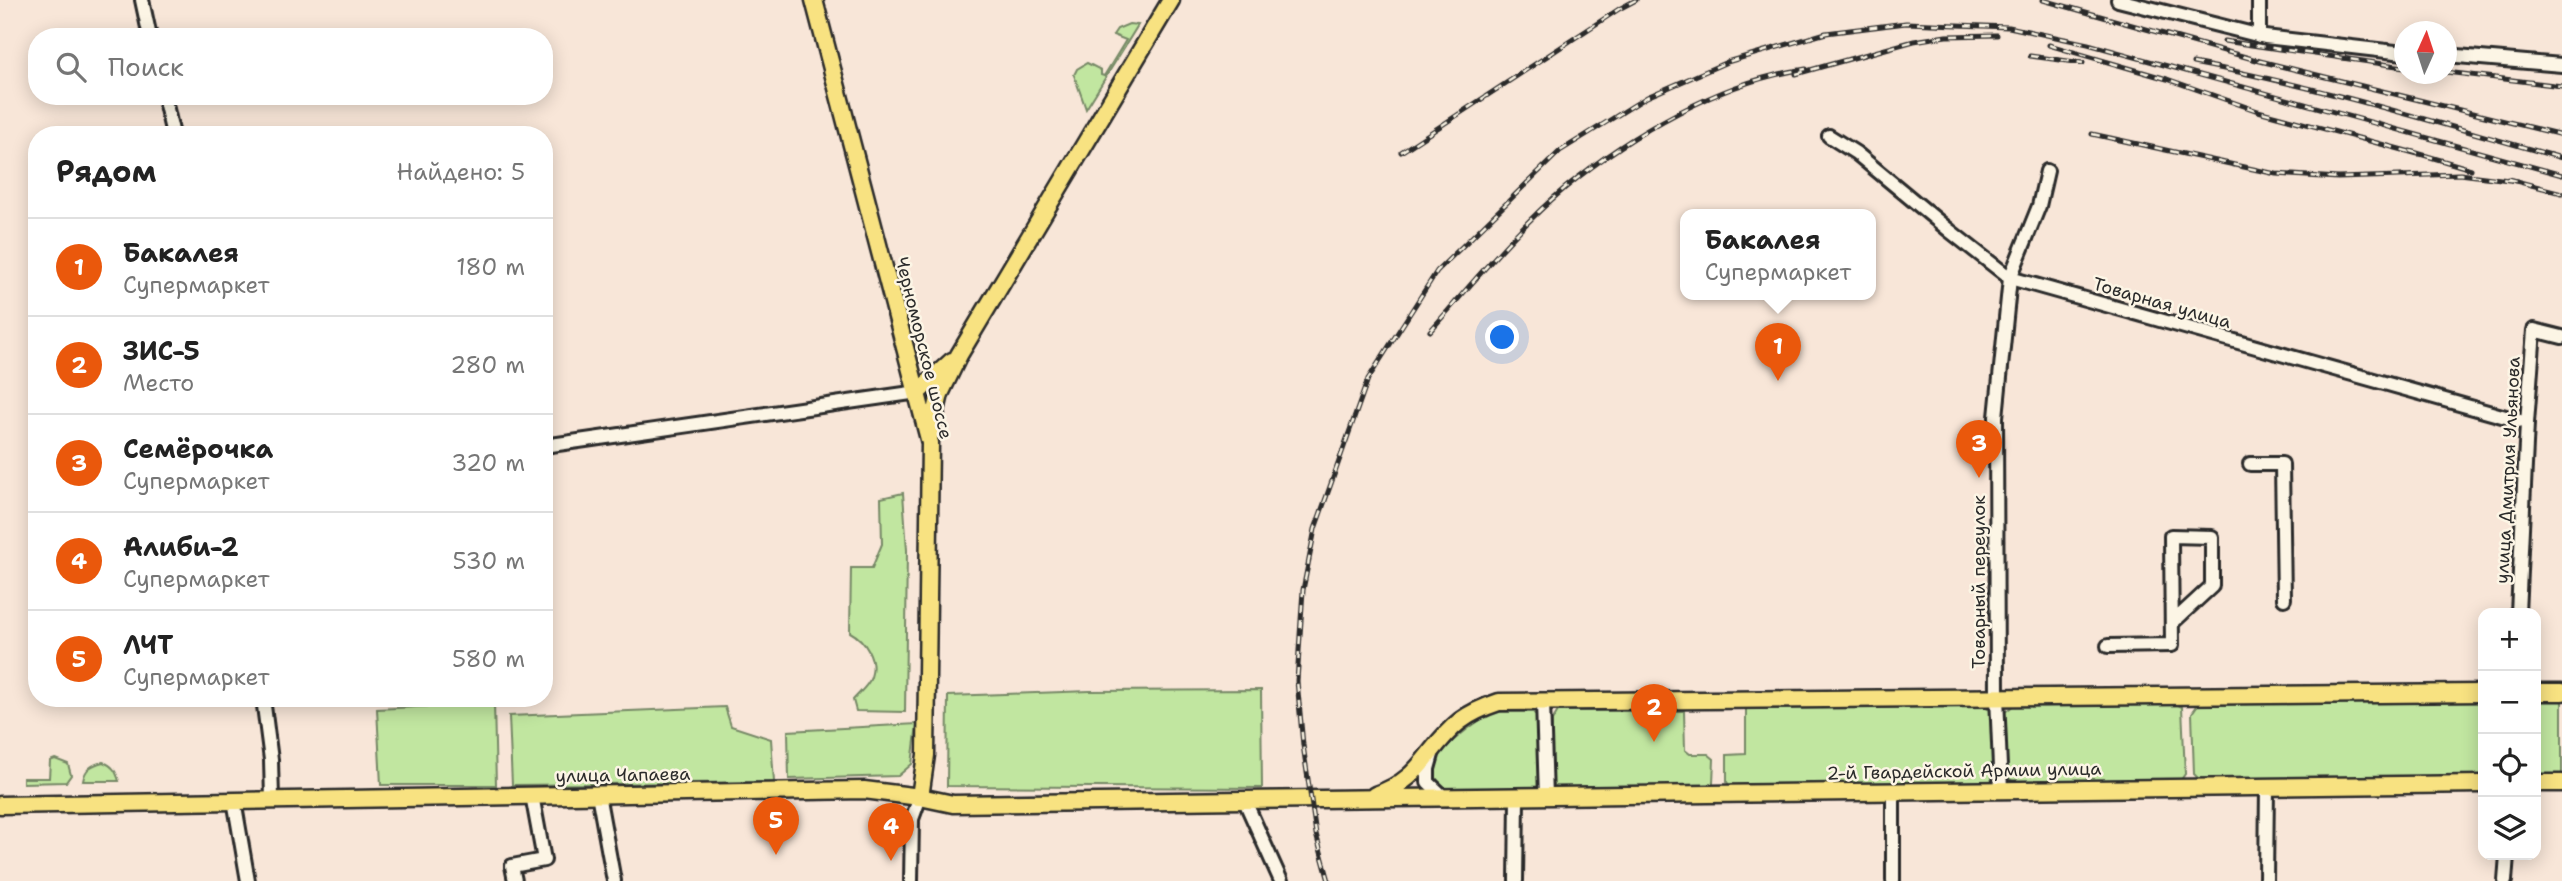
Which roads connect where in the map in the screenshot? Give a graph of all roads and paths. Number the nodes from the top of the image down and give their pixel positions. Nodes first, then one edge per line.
1 (142, 0) edge
2 (814, 0) edge
3 (1171, 0) edge
4 (2118, 0) edge
5 (2259, 0) edge
6 (148, 28) edge
7 (2259, 36) junction
8 (2394, 52) edge
9 (2457, 56) edge
10 (2562, 65) edge
11 (166, 105) edge
12 (171, 126) edge
13 (1829, 136) dead end
14 (2047, 171) dead end
15 (2010, 278) junction
16 (2562, 337) edge
17 (959, 355) junction
18 (918, 393) junction
19 (2527, 423) junction
20 (930, 443) junction
21 (553, 445) edge
22 (2250, 464) dead end
23 (2284, 599) dead end
24 (2518, 608) edge
25 (2172, 624) junction
26 (2108, 646) dead end
27 (2541, 692) edge
28 (2562, 692) edge
29 (2478, 693) edge
30 (1997, 697) junction
31 (1543, 702) junction
32 (265, 707) edge
33 (1433, 751) junction
34 (926, 755) junction
35 (2541, 783) edge
36 (2562, 783) edge
37 (2478, 784) edge
38 (2267, 786) junction
39 (2001, 790) junction
40 (1894, 792) junction
41 (598, 794) junction
42 (533, 795) junction
43 (920, 797) junction
44 (1546, 797) junction
45 (1517, 798) junction
46 (272, 799) junction
47 (1446, 799) junction
48 (234, 800) junction
49 (1360, 800) junction
50 (1245, 801) junction
51 (1000, 804) junction
52 (0, 805) edge
53 (2507, 860) edge
54 (248, 881) edge
55 (515, 881) edge
56 (614, 881) edge
57 (911, 881) edge
58 (1281, 881) edge
59 (1516, 881) edge
60 (1893, 881) edge
61 (2266, 881) edge
62 (2505, 881) edge

1 - 6 street
2 - 18 main road, Черноморское шоссе
3 - 17 main road
4 - 7 street
5 - 7 street
7 - 8 street
9 - 10 street
11 - 12 street
13 - 15 street, Товарная улица
14 - 15 street, Товарный переулок
15 - 19 street, Товарная улица
15 - 30 street, Товарный переулок
16 - 19 street, улица Дмитрия Ульянова
17 - 18 main road
17 - 20 main road
18 - 20 main road, Черноморское шоссе
18 - 21 street
19 - 24 street, улица Дмитрия Ульянова
20 - 34 main road, Черноморское шоссе
22 - 23 street
25 - 25 street
25 - 26 street
27 - 28 main road
29 - 30 main road
30 - 31 main road
30 - 39 street, Товарный переулок
31 - 33 main road
31 - 44 street
32 - 46 street
33 - 47 street
33 - 49 main road
34 - 43 main road, Черноморское шоссе
34 - 51 main road
35 - 36 main road
37 - 38 main road, 2-й Гвардейской Армии улица
38 - 39 main road, 2-й Гвардейской Армии улица
38 - 61 street
39 - 40 main road, 2-й Гвардейской Армии улица
40 - 44 main road, 2-й Гвардейской Армии улица
40 - 60 street
41 - 42 main road, улица Чапаева
41 - 43 main road, улица Чапаева
41 - 56 street
42 - 46 main road, улица Чапаева
42 - 55 street
43 - 51 main road, улица Чапаева
43 - 57 street
44 - 45 main road, 2-й Гвардейской Армии улица
45 - 47 main road, 2-й Гвардейской Армии улица
45 - 59 street
46 - 48 main road, улица Чапаева
47 - 49 main road, 2-й Гвардейской Армии улица
48 - 52 main road, улица Чапаева
48 - 54 street
49 - 50 main road, улица Чапаева
50 - 51 main road, улица Чапаева
50 - 58 street
53 - 62 street

